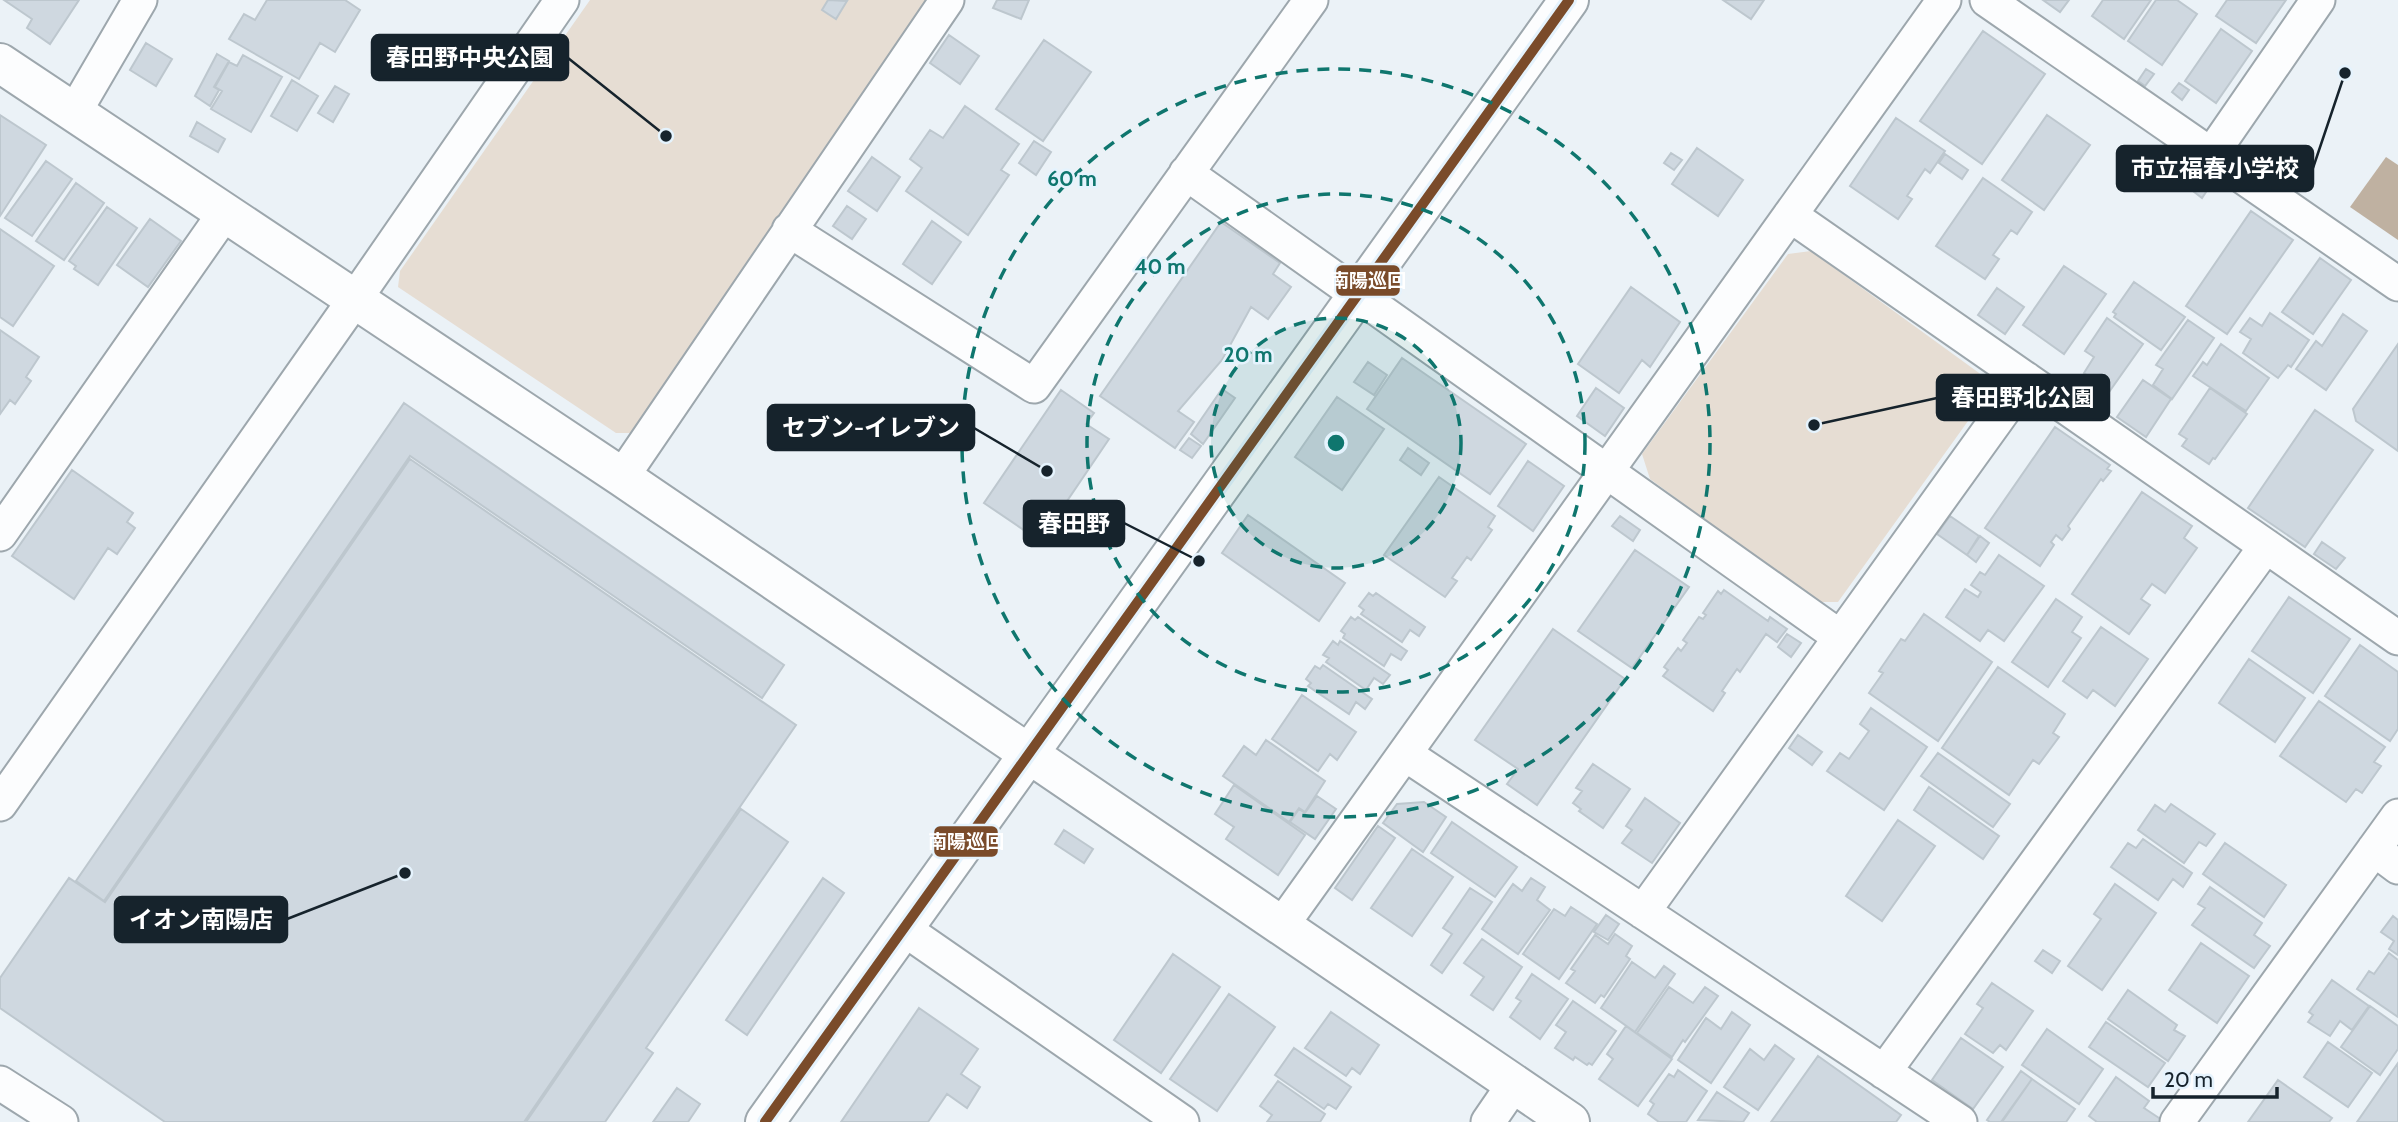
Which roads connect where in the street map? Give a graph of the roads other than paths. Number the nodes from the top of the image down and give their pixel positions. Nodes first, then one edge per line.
1 (140, 0) edge
2 (562, 0) edge
3 (947, 0) edge
4 (1311, 0) edge
5 (1569, 0) edge
6 (1944, 0) edge
7 (1987, 0) edge
8 (2318, 0) edge
9 (0, 63) edge
10 (74, 113) junction
11 (2211, 155) junction
12 (1186, 173) junction
13 (223, 214) junction
14 (1790, 215) junction
15 (789, 230) junction
16 (2398, 284) edge
17 (1358, 295) junction
18 (355, 299) junction
19 (2026, 379) junction
20 (1606, 471) junction
21 (622, 477) junction
22 (0, 534) edge
23 (2266, 546) junction
24 (1840, 637) junction
25 (2398, 638) edge
26 (1029, 754) junction
27 (1405, 754) junction
28 (0, 804) edge
29 (2398, 816) edge
30 (2386, 858) edge
31 (1643, 912) junction
32 (1282, 925) junction
33 (904, 929) junction
34 (1884, 1072) junction
35 (0, 1083) edge
36 (1514, 1084) junction
37 (1146, 1112) edge
38 (61, 1122) edge
39 (765, 1122) edge
40 (1182, 1122) edge
41 (1488, 1122) edge
42 (1570, 1122) edge
43 (1960, 1122) edge
44 (2177, 1122) edge

1 - 10 street
2 - 18 street
3 - 15 street
4 - 12 street
5 - 17 street
6 - 14 street
7 - 11 street
8 - 11 street
9 - 10 street
10 - 13 street
11 - 16 street
12 - 15 street
12 - 17 street
13 - 18 street
13 - 22 street
14 - 19 street
14 - 20 street
15 - 21 street
17 - 20 street
17 - 26 street
18 - 21 street
18 - 28 street
19 - 23 street
19 - 24 street
20 - 24 street
20 - 27 street
21 - 26 street
23 - 25 street
23 - 34 street
24 - 31 street
26 - 32 street
26 - 33 street
27 - 31 street
27 - 32 street
29 - 30 street
30 - 44 street
31 - 34 street
32 - 36 street
33 - 37 street
33 - 39 street
34 - 43 street
35 - 38 street
36 - 41 street
36 - 42 street
37 - 40 street

